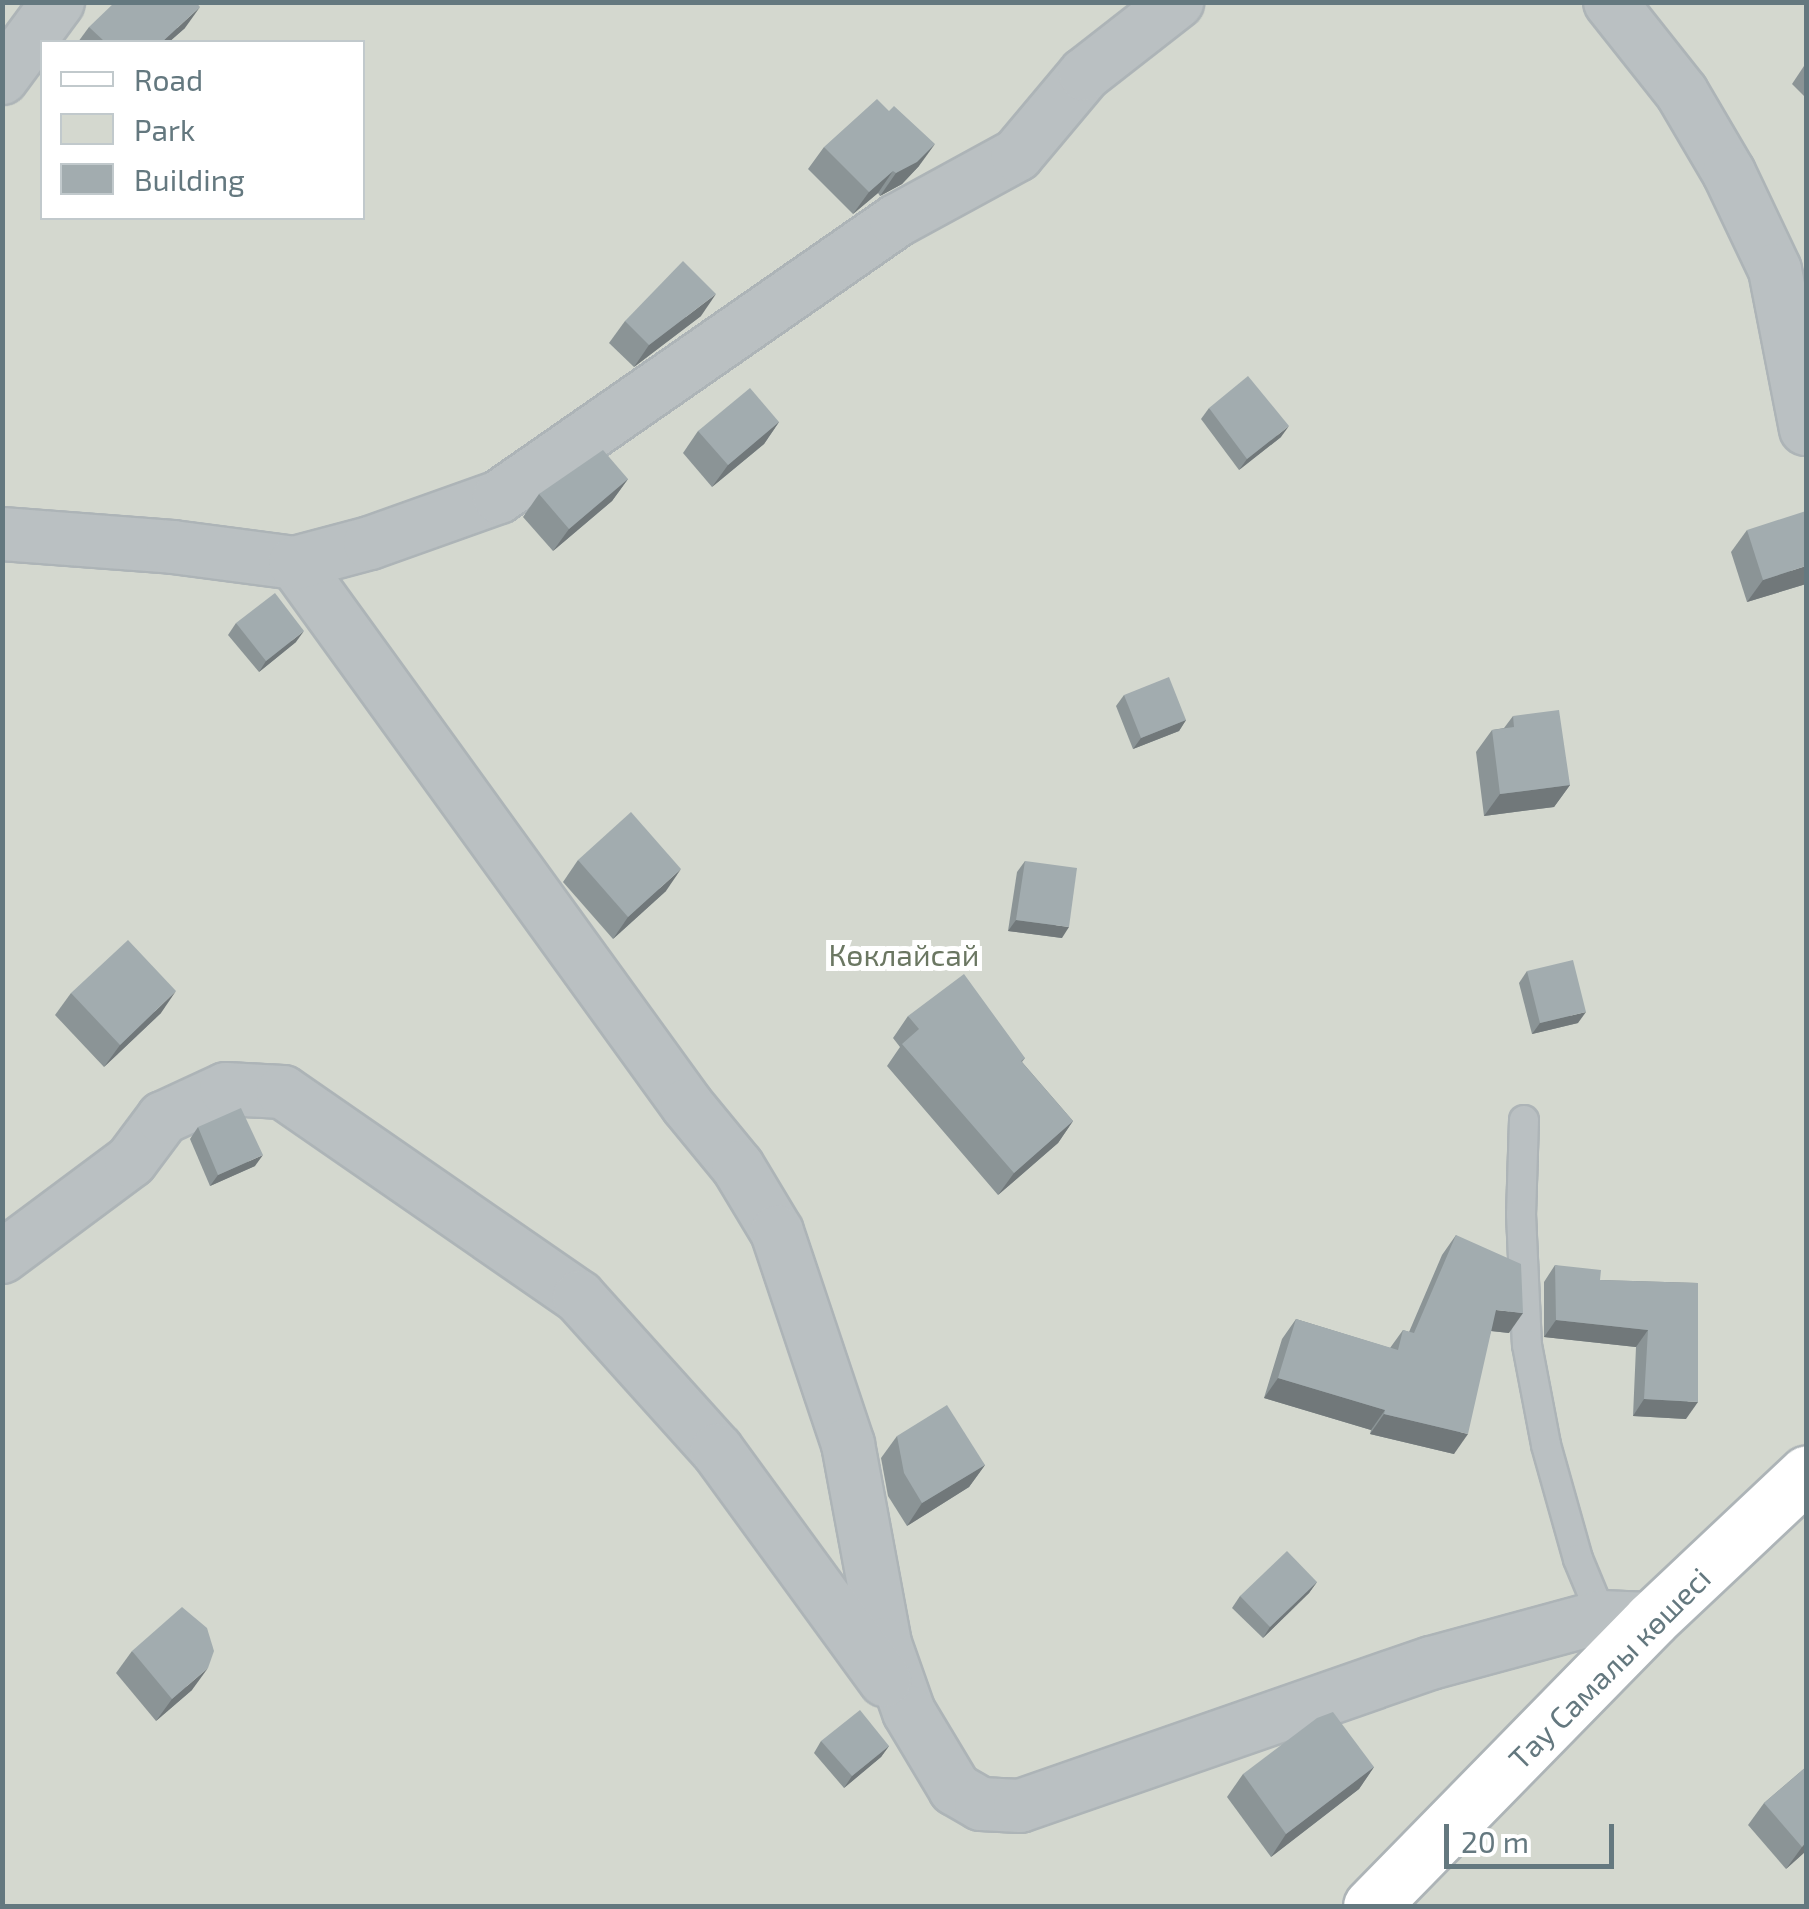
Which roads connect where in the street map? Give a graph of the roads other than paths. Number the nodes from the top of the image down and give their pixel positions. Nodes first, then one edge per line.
1 (58, 2) edge
2 (1177, 2) edge
3 (1610, 2) edge
4 (2, 78) edge
5 (1806, 430) edge
6 (2, 534) edge
7 (295, 564) junction
8 (1524, 1120) dead end
9 (2, 1257) edge
10 (1806, 1474) edge
11 (1624, 1629) junction
12 (906, 1704) junction
13 (1371, 1906) edge

1 - 4 street
2 - 7 street
3 - 5 street
6 - 7 street
7 - 12 street
8 - 11 lane
9 - 12 street
10 - 11 street, Тау Самалы көшесі
11 - 12 street
11 - 13 street, Тау Самалы көшесі

